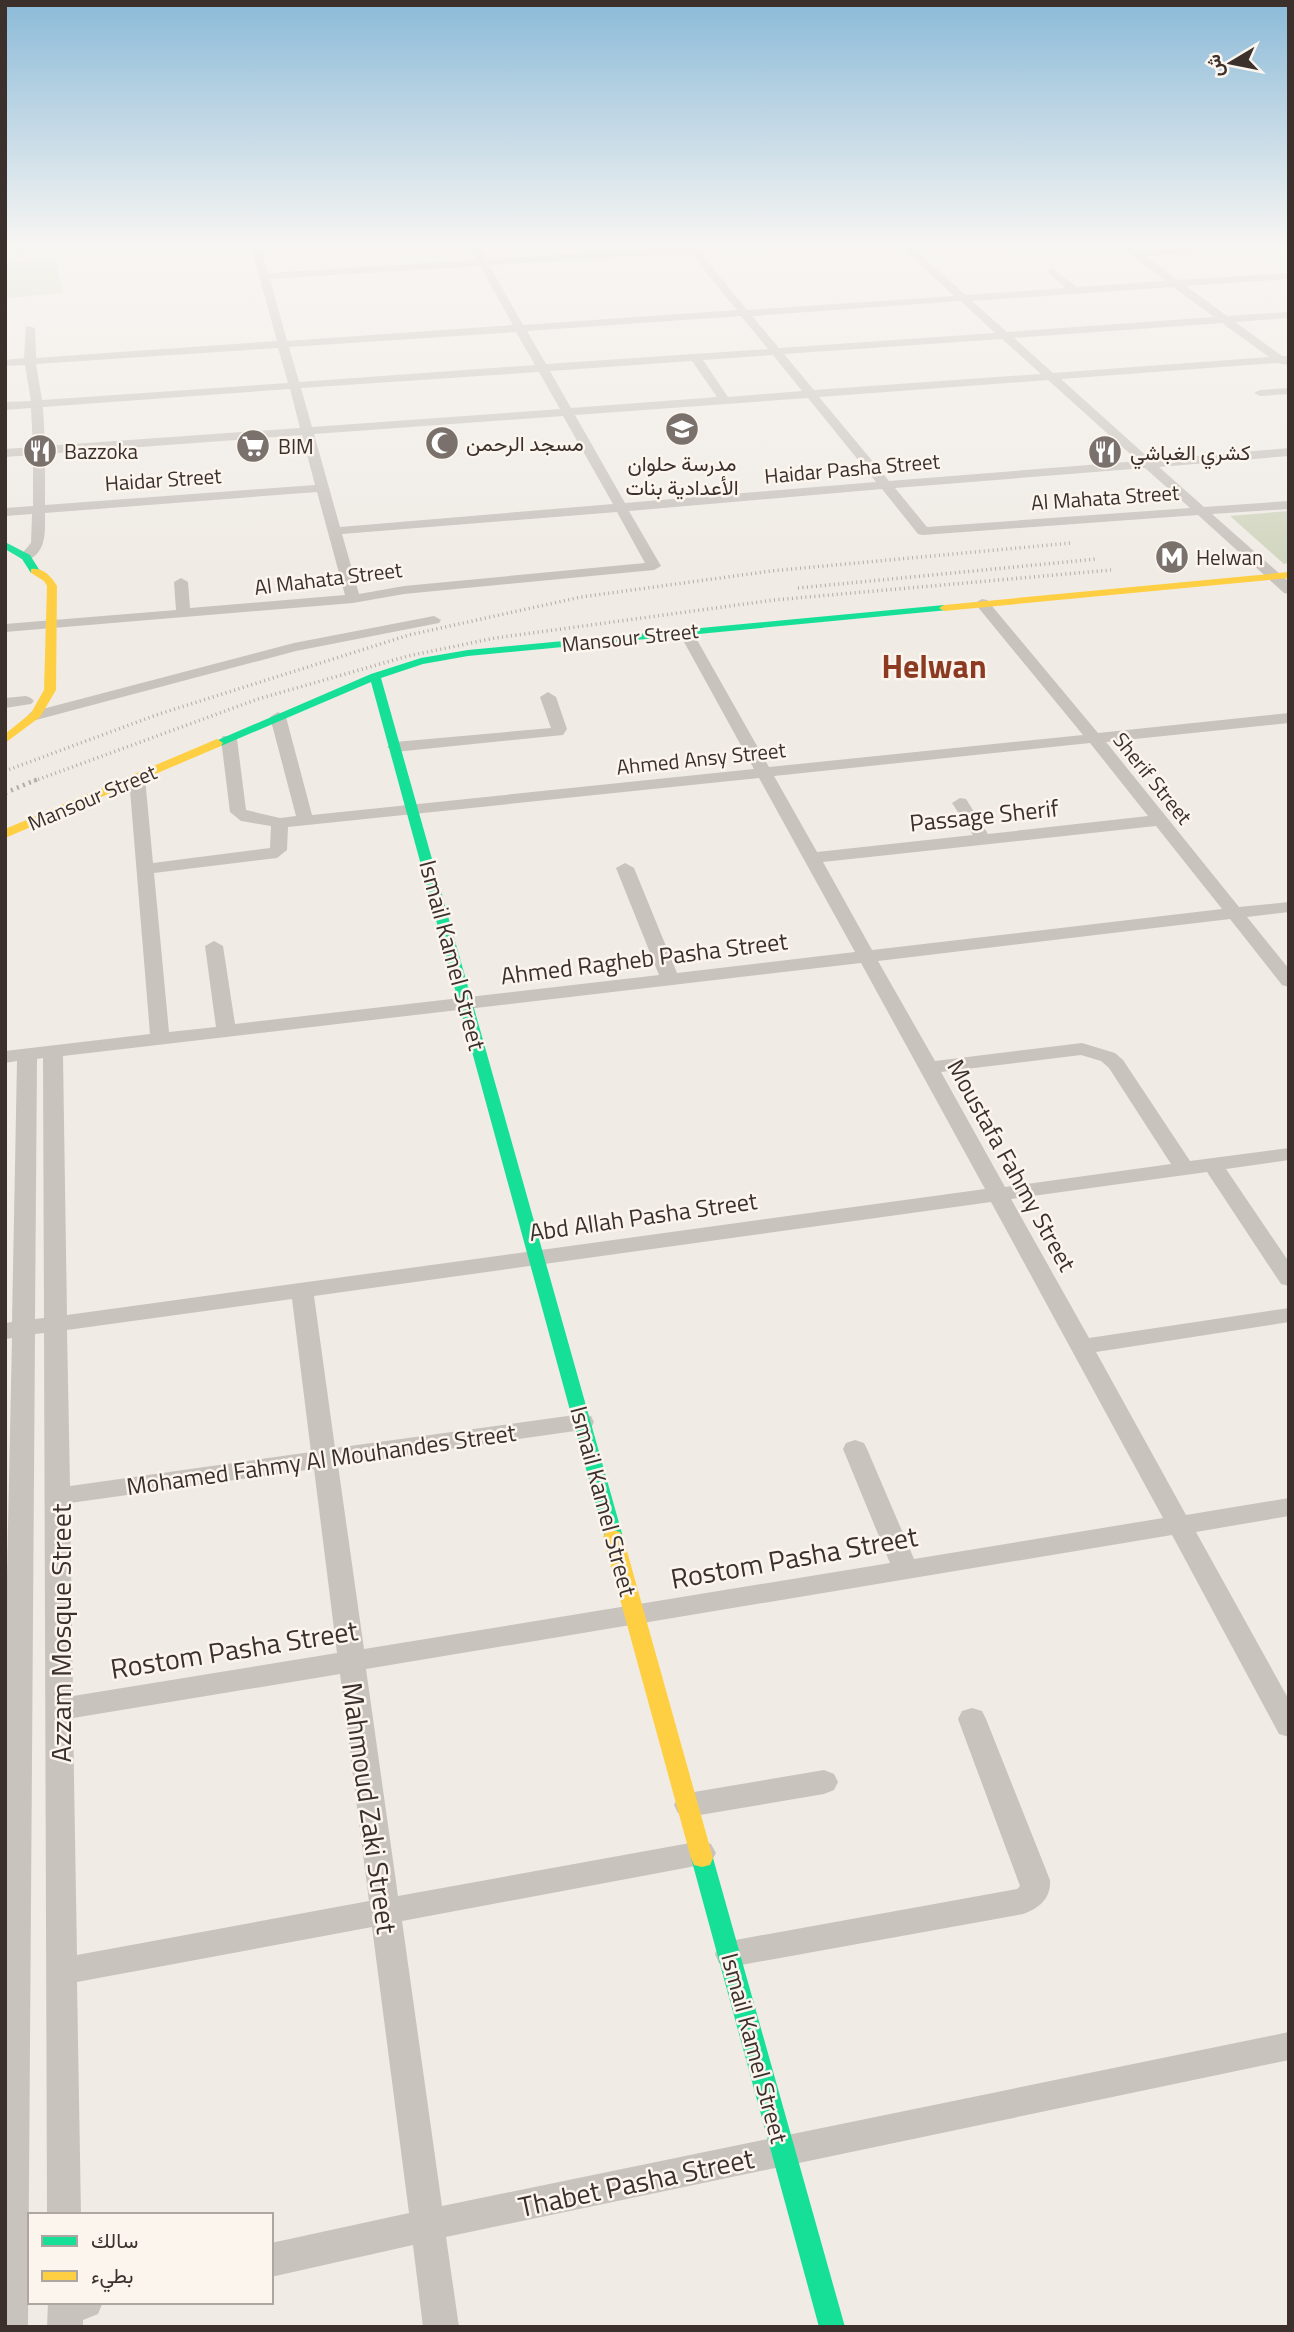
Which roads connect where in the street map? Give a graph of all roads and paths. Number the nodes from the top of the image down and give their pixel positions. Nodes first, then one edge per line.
1 (30, 352) edge
2 (182, 352) edge
3 (286, 352) edge
4 (534, 352) edge
5 (767, 352) edge
6 (779, 352) edge
7 (1025, 352) edge
8 (695, 357) junction
9 (1285, 361) edge
10 (30, 362) junction
11 (5, 363) edge
12 (544, 368) junction
13 (1052, 376) junction
14 (295, 385) junction
15 (1289, 391) edge
16 (1260, 393) dead end
17 (813, 394) junction
18 (725, 401) junction
19 (37, 404) junction
20 (5, 407) edge
21 (569, 412) junction
22 (307, 431) junction
23 (39, 451) junction
24 (1289, 452) edge
25 (5, 453) edge
26 (1145, 464) junction
27 (885, 485) junction
28 (323, 488) junction
29 (1289, 505) edge
30 (621, 506) junction
31 (39, 510) junction
32 (5, 512) edge
33 (1202, 512) junction
34 (335, 531) junction
35 (5, 545) edge
36 (24, 564) edge
37 (1281, 576) edge
38 (181, 582) dead end
39 (1289, 590) edge
40 (353, 599) junction
41 (982, 603) junction
42 (183, 614) junction
43 (434, 620) dead end
44 (52, 624) junction
45 (5, 628) edge
46 (685, 631) junction
47 (375, 676) junction
48 (33, 682) dead end
49 (548, 697) dead end
50 (26, 701) junction
51 (5, 703) edge
52 (36, 715) junction
53 (278, 717) junction
54 (1289, 718) edge
55 (5, 724) edge
56 (229, 739) junction
57 (1095, 739) junction
58 (5, 740) edge
59 (395, 747) junction
60 (763, 772) junction
61 (137, 778) junction
62 (960, 803) dead end
63 (412, 808) junction
64 (305, 820) junction
65 (1161, 820) junction
66 (280, 823) junction
67 (5, 834) edge
68 (984, 840) junction
69 (812, 858) junction
70 (625, 868) dead end
71 (144, 869) junction
72 (1289, 907) edge
73 (1234, 914) junction
74 (214, 946) dead end
75 (866, 956) junction
76 (670, 979) junction
77 (1289, 981) edge
78 (466, 1003) junction
79 (226, 1031) junction
80 (160, 1039) junction
81 (29, 1055) edge
82 (929, 1069) junction
83 (1289, 1154) edge
84 (15, 1155) edge
85 (1212, 1164) junction
86 (1184, 1168) junction
87 (996, 1194) junction
88 (537, 1258) junction
89 (1289, 1279) edge
90 (302, 1290) junction
91 (1289, 1315) edge
92 (56, 1324) junction
93 (15, 1329) edge
94 (1082, 1347) junction
95 (582, 1422) junction
96 (855, 1449) dead end
97 (324, 1459) junction
98 (59, 1496) junction
99 (1289, 1507) edge
100 (1179, 1525) junction
101 (906, 1570) junction
102 (636, 1616) junction
103 (350, 1662) junction
104 (60, 1709) junction
105 (972, 1719) dead end
106 (1289, 1726) edge
107 (824, 1782) dead end
108 (688, 1805) junction
109 (701, 1853) junction
110 (385, 1911) junction
111 (730, 1954) junction
112 (63, 1971) junction
113 (1289, 2046) edge
114 (784, 2151) junction
115 (64, 2213) edge
116 (427, 2225) junction
117 (273, 2260) edge
118 (10, 2327) edge
119 (441, 2327) edge
120 (832, 2327) edge

1 - 10 street
2 - 10 street
3 - 14 street
4 - 12 street
5 - 8 street
6 - 17 street
7 - 13 street
8 - 12 street
8 - 18 street
9 - 13 street
10 - 11 street
10 - 19 street
12 - 14 street
12 - 21 street
13 - 17 street
13 - 26 street
14 - 19 street
14 - 22 street
15 - 16 street
17 - 18 street
17 - 27 street
18 - 21 street
19 - 20 street
19 - 23 street
21 - 22 street
21 - 30 street
22 - 23 street
22 - 28 street
23 - 25 street
23 - 31 street
24 - 26 street, Haidar Pasha Street
26 - 27 street, Haidar Pasha Street
26 - 33 street
27 - 30 street, Haidar Pasha Street
27 - 33 street, Al Mahata Street
28 - 31 street, Haidar Street
28 - 34 street
29 - 33 street, Al Mahata Street
30 - 34 street, Haidar Pasha Street
30 - 40 street, Al Mahata Street
31 - 32 street, Haidar Street
31 - 36 street
33 - 37 street
34 - 40 street
35 - 36 street
36 - 44 street
37 - 39 street
37 - 41 street, Mansour Street
38 - 42 street
40 - 42 street, Al Mahata Street
41 - 46 street, Mansour Street
41 - 57 street, Sherif Street
42 - 44 street, Al Mahata Street
43 - 52 street
44 - 45 street, Al Mahata Street
44 - 52 street
46 - 47 street, Mansour Street
46 - 60 street, Moustafa Fahmy Street
47 - 53 street, Mansour Street
47 - 59 street, Ismail Kamel Street
48 - 50 street
49 - 59 street
50 - 51 street
50 - 55 street
52 - 58 street
53 - 56 street, Mansour Street
53 - 64 street
54 - 57 street, Ahmed Ansy Street
56 - 61 street, Mansour Street
56 - 66 street, Ahmed Ansy Street
57 - 60 street, Ahmed Ansy Street
57 - 65 street, Sherif Street
59 - 63 street, Ismail Kamel Street
60 - 63 street, Ahmed Ansy Street
60 - 69 street, Moustafa Fahmy Street
61 - 67 street, Mansour Street
61 - 71 street
62 - 68 street
63 - 64 street, Ahmed Ansy Street
63 - 78 street, Ismail Kamel Street
64 - 66 street, Ahmed Ansy Street
65 - 68 street, Passage Sherif
65 - 73 street, Sherif Street
66 - 71 street
68 - 69 street, Passage Sherif
69 - 75 street, Moustafa Fahmy Street
70 - 76 street
71 - 80 street
72 - 73 street, Ahmed Ragheb Pasha Street
73 - 75 street, Ahmed Ragheb Pasha Street
73 - 77 street, Sherif Street
74 - 79 street
75 - 76 street, Ahmed Ragheb Pasha Street
75 - 82 street, Moustafa Fahmy Street
76 - 78 street, Ahmed Ragheb Pasha Street
78 - 79 street, Ahmed Ragheb Pasha Street
78 - 88 street, Ismail Kamel Street
79 - 80 street, Ahmed Ragheb Pasha Street
80 - 81 street, Ahmed Ragheb Pasha Street
81 - 84 street, Azzam Mosque Street
81 - 92 street, Azzam Mosque Street
82 - 86 street
82 - 87 street, Moustafa Fahmy Street
83 - 85 street, Abd Allah Pasha Street
84 - 93 street, Azzam Mosque Street
85 - 86 street, Abd Allah Pasha Street
85 - 89 street
86 - 87 street, Abd Allah Pasha Street
87 - 88 street, Abd Allah Pasha Street
87 - 94 street, Moustafa Fahmy Street
88 - 90 street, Abd Allah Pasha Street
88 - 95 street, Ismail Kamel Street
90 - 92 street, Abd Allah Pasha Street
90 - 97 street, Mahmoud Zaki Street
91 - 94 street
92 - 93 street, Abd Allah Pasha Street
92 - 98 street, Azzam Mosque Street
93 - 118 street, Azzam Mosque Street
94 - 100 street, Moustafa Fahmy Street
95 - 97 street, Mohamed Fahmy Al Mouhandes Street
95 - 102 street, Ismail Kamel Street
96 - 101 street
97 - 98 street, Mohamed Fahmy Al Mouhandes Street
97 - 103 street, Mahmoud Zaki Street
98 - 104 street, Azzam Mosque Street
99 - 100 street, Rostom Pasha Street
100 - 101 street, Rostom Pasha Street
100 - 106 street, Moustafa Fahmy Street
101 - 102 street, Rostom Pasha Street
102 - 103 street, Rostom Pasha Street
102 - 108 street, Ismail Kamel Street
103 - 104 street, Rostom Pasha Street
103 - 110 street, Mahmoud Zaki Street
104 - 112 street, Azzam Mosque Street
105 - 111 street
107 - 108 street
108 - 109 street, Ismail Kamel Street
109 - 110 street
109 - 111 street, Ismail Kamel Street
110 - 112 street
110 - 116 street, Mahmoud Zaki Street
111 - 114 street, Ismail Kamel Street
112 - 115 street, Azzam Mosque Street
113 - 114 street, Thabet Pasha Street
114 - 116 street, Thabet Pasha Street
114 - 120 street, Ismail Kamel Street
116 - 117 street, Thabet Pasha Street
116 - 119 street, Mahmoud Zaki Street

